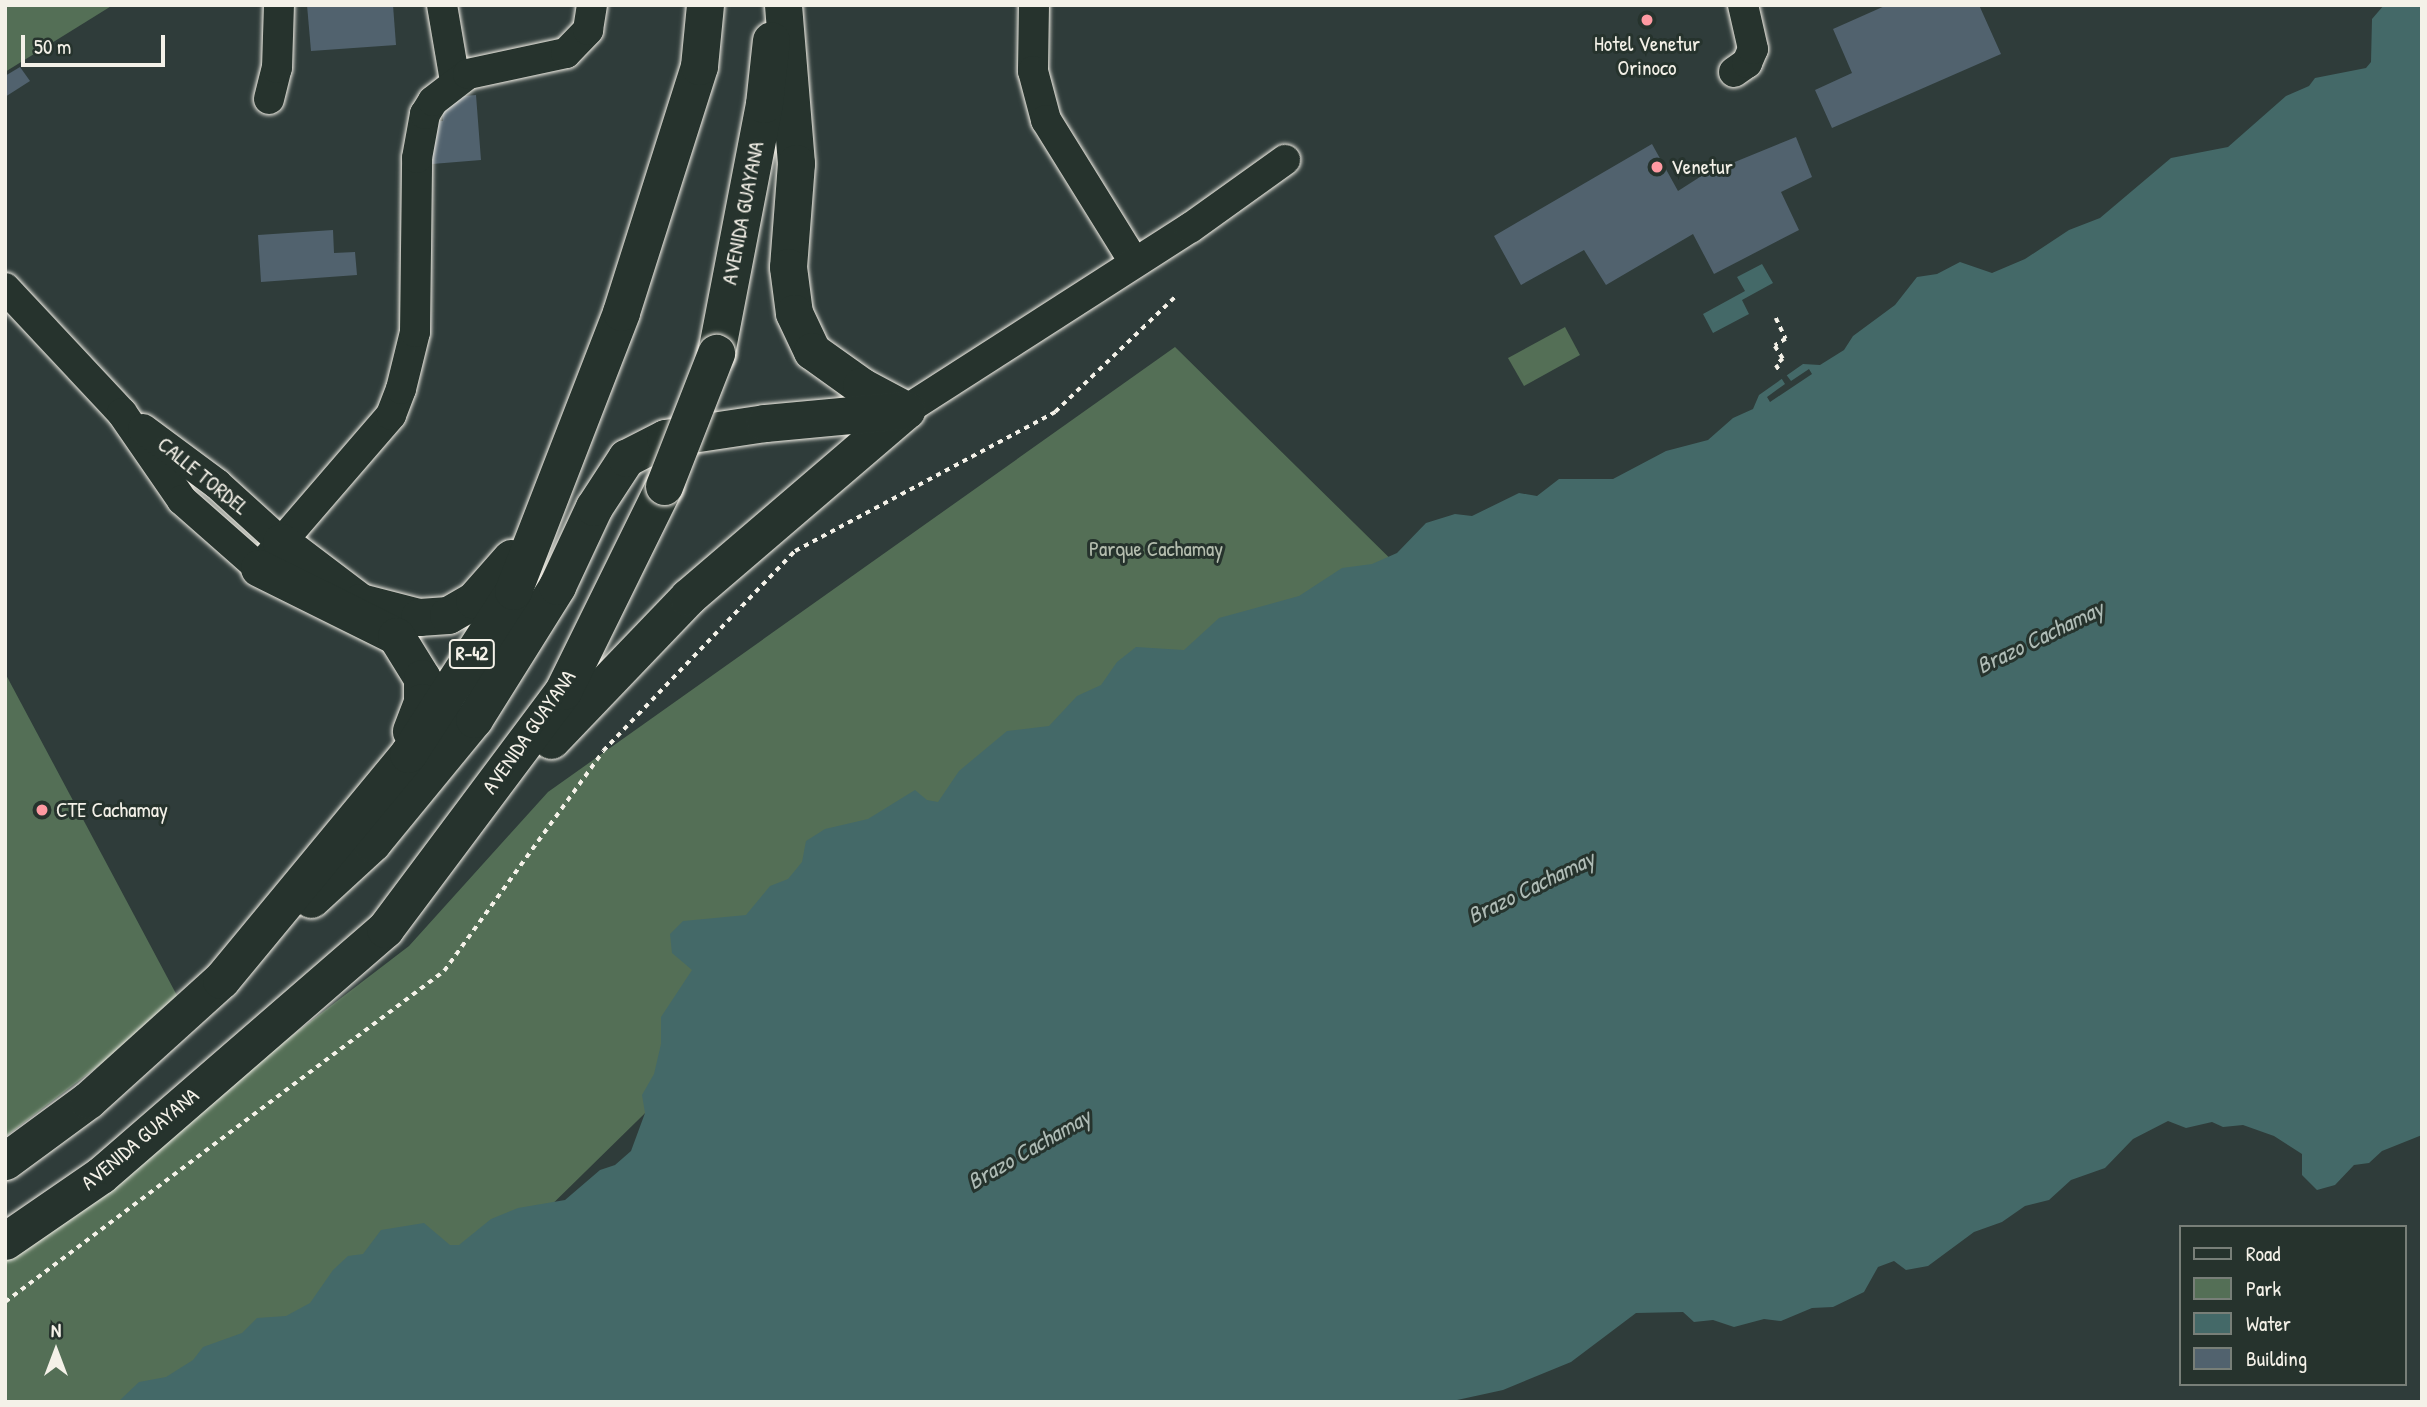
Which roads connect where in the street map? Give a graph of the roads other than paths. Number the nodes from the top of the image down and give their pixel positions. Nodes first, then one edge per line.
1 (279, 5) edge
2 (442, 5) edge
3 (593, 5) edge
4 (705, 5) edge
5 (774, 5) edge
6 (783, 5) edge
7 (1034, 5) edge
8 (1743, 5) edge
9 (1734, 72) dead end
10 (455, 81) junction
11 (269, 99) dead end
12 (1285, 160) dead end
13 (1134, 261) junction
14 (5, 288) edge
15 (905, 410) junction
16 (548, 506) junction
17 (270, 555) junction
18 (363, 806) junction
19 (385, 929) junction
20 (221, 981) junction
21 (5, 1161) edge
22 (5, 1241) edge

1 - 11 street
2 - 10 street
3 - 10 street
4 - 16 main road, R-42
5 - 19 main road, AVENIDA GUAYANA, bridge
6 - 15 main road
7 - 13 street
8 - 9 street
10 - 17 street
12 - 13 street
13 - 15 street
14 - 17 street, CALLE TORDEL
15 - 19 main road
15 - 20 main road
16 - 17 main road
16 - 18 main road, R-42
17 - 18 main road
18 - 20 main road, R-42
19 - 22 main road, AVENIDA GUAYANA
20 - 21 main road, R-42

